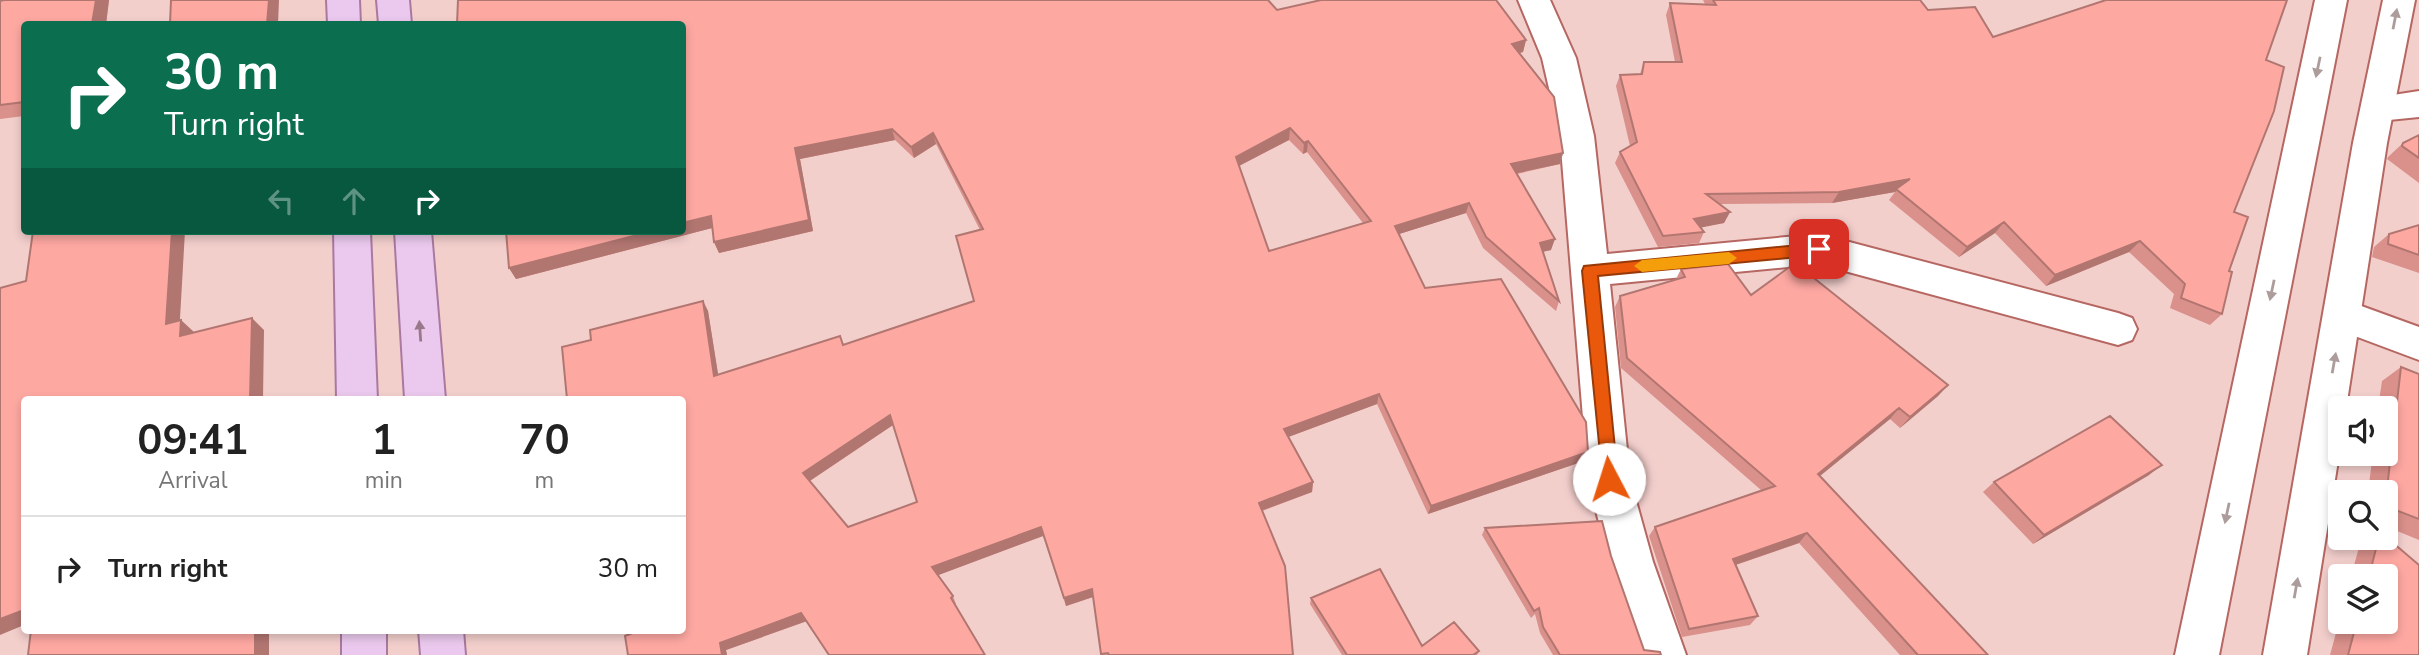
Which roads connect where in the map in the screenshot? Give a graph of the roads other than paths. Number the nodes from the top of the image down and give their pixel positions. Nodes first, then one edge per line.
1 (343, 0) edge
2 (1534, 0) edge
3 (2332, 0) edge
4 (2399, 0) edge
5 (344, 21) edge
6 (2419, 104) edge
7 (2379, 108) junction
8 (352, 235) edge
9 (413, 235) edge
10 (1590, 271) junction
11 (2342, 315) junction
12 (2118, 329) dead end
13 (2419, 344) edge
14 (357, 396) edge
15 (425, 396) edge
16 (364, 634) edge
17 (441, 634) edge
18 (364, 655) edge
19 (443, 655) edge
20 (1664, 655) edge
21 (2197, 655) edge
22 (2285, 655) edge

1 - 5 main road
2 - 10 street
3 -> 21 street
7 -> 4 street
6 - 7 street
7 - 11 street
8 - 14 main road
15 -> 9 main road
10 - 12 street
10 - 20 street
11 - 13 street
22 -> 11 street
16 - 18 main road
17 - 19 main road

